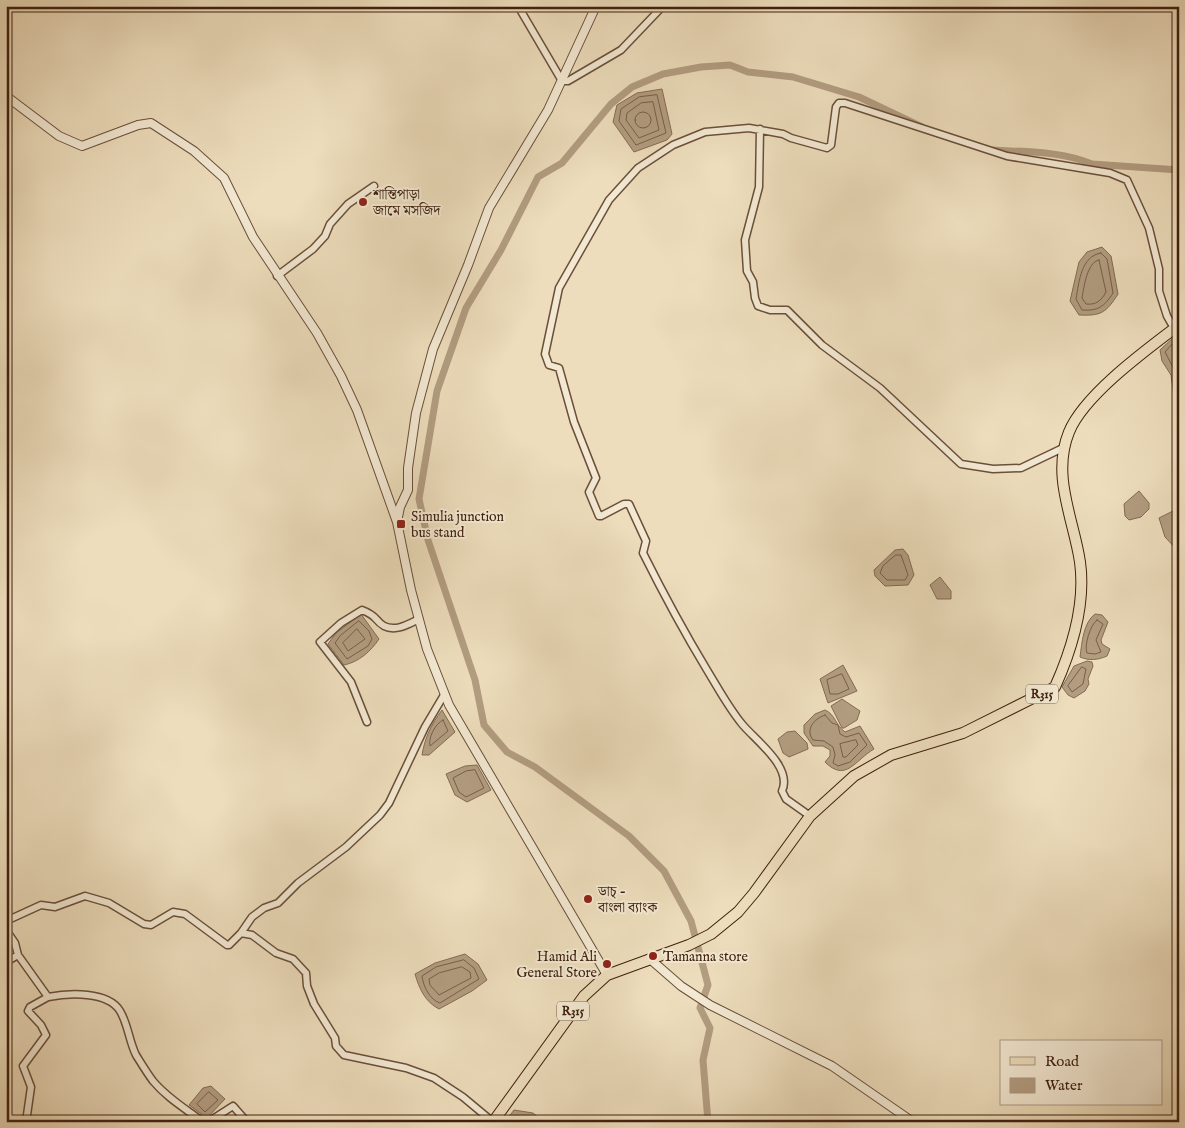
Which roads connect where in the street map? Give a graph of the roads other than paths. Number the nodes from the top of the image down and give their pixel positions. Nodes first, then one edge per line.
1 (518, 6) edge
2 (596, 6) edge
3 (663, 6) edge
4 (562, 81) junction
5 (6, 96) edge
6 (760, 129) junction
7 (374, 186) dead end
8 (277, 276) junction
9 (1177, 330) edge
10 (1066, 446) junction
11 (396, 522) junction
12 (419, 619) junction
13 (444, 695) junction
14 (367, 722) dead end
15 (810, 816) junction
16 (6, 921) edge
17 (6, 930) edge
18 (241, 933) junction
19 (18, 955) junction
20 (650, 959) junction
21 (6, 962) edge
22 (607, 975) junction
23 (48, 997) junction
24 (26, 1122) edge
25 (203, 1122) edge
26 (208, 1122) edge
27 (247, 1122) edge
28 (493, 1122) edge
29 (914, 1122) edge

1 - 4 street
2 - 4 street
3 - 4 street
4 - 11 street
5 - 8 street
6 - 9 street
6 - 10 street
6 - 15 street
7 - 8 street
8 - 11 street
9 - 10 main road, R315
10 - 15 main road, R315
11 - 12 street
12 - 13 street
12 - 14 street
13 - 18 street
13 - 22 street
15 - 20 main road, R315
16 - 18 street
17 - 19 street
18 - 28 street
19 - 21 street
19 - 23 street
20 - 22 main road, R315
20 - 29 street
22 - 28 main road, R315
23 - 24 street
23 - 25 street
26 - 27 street

